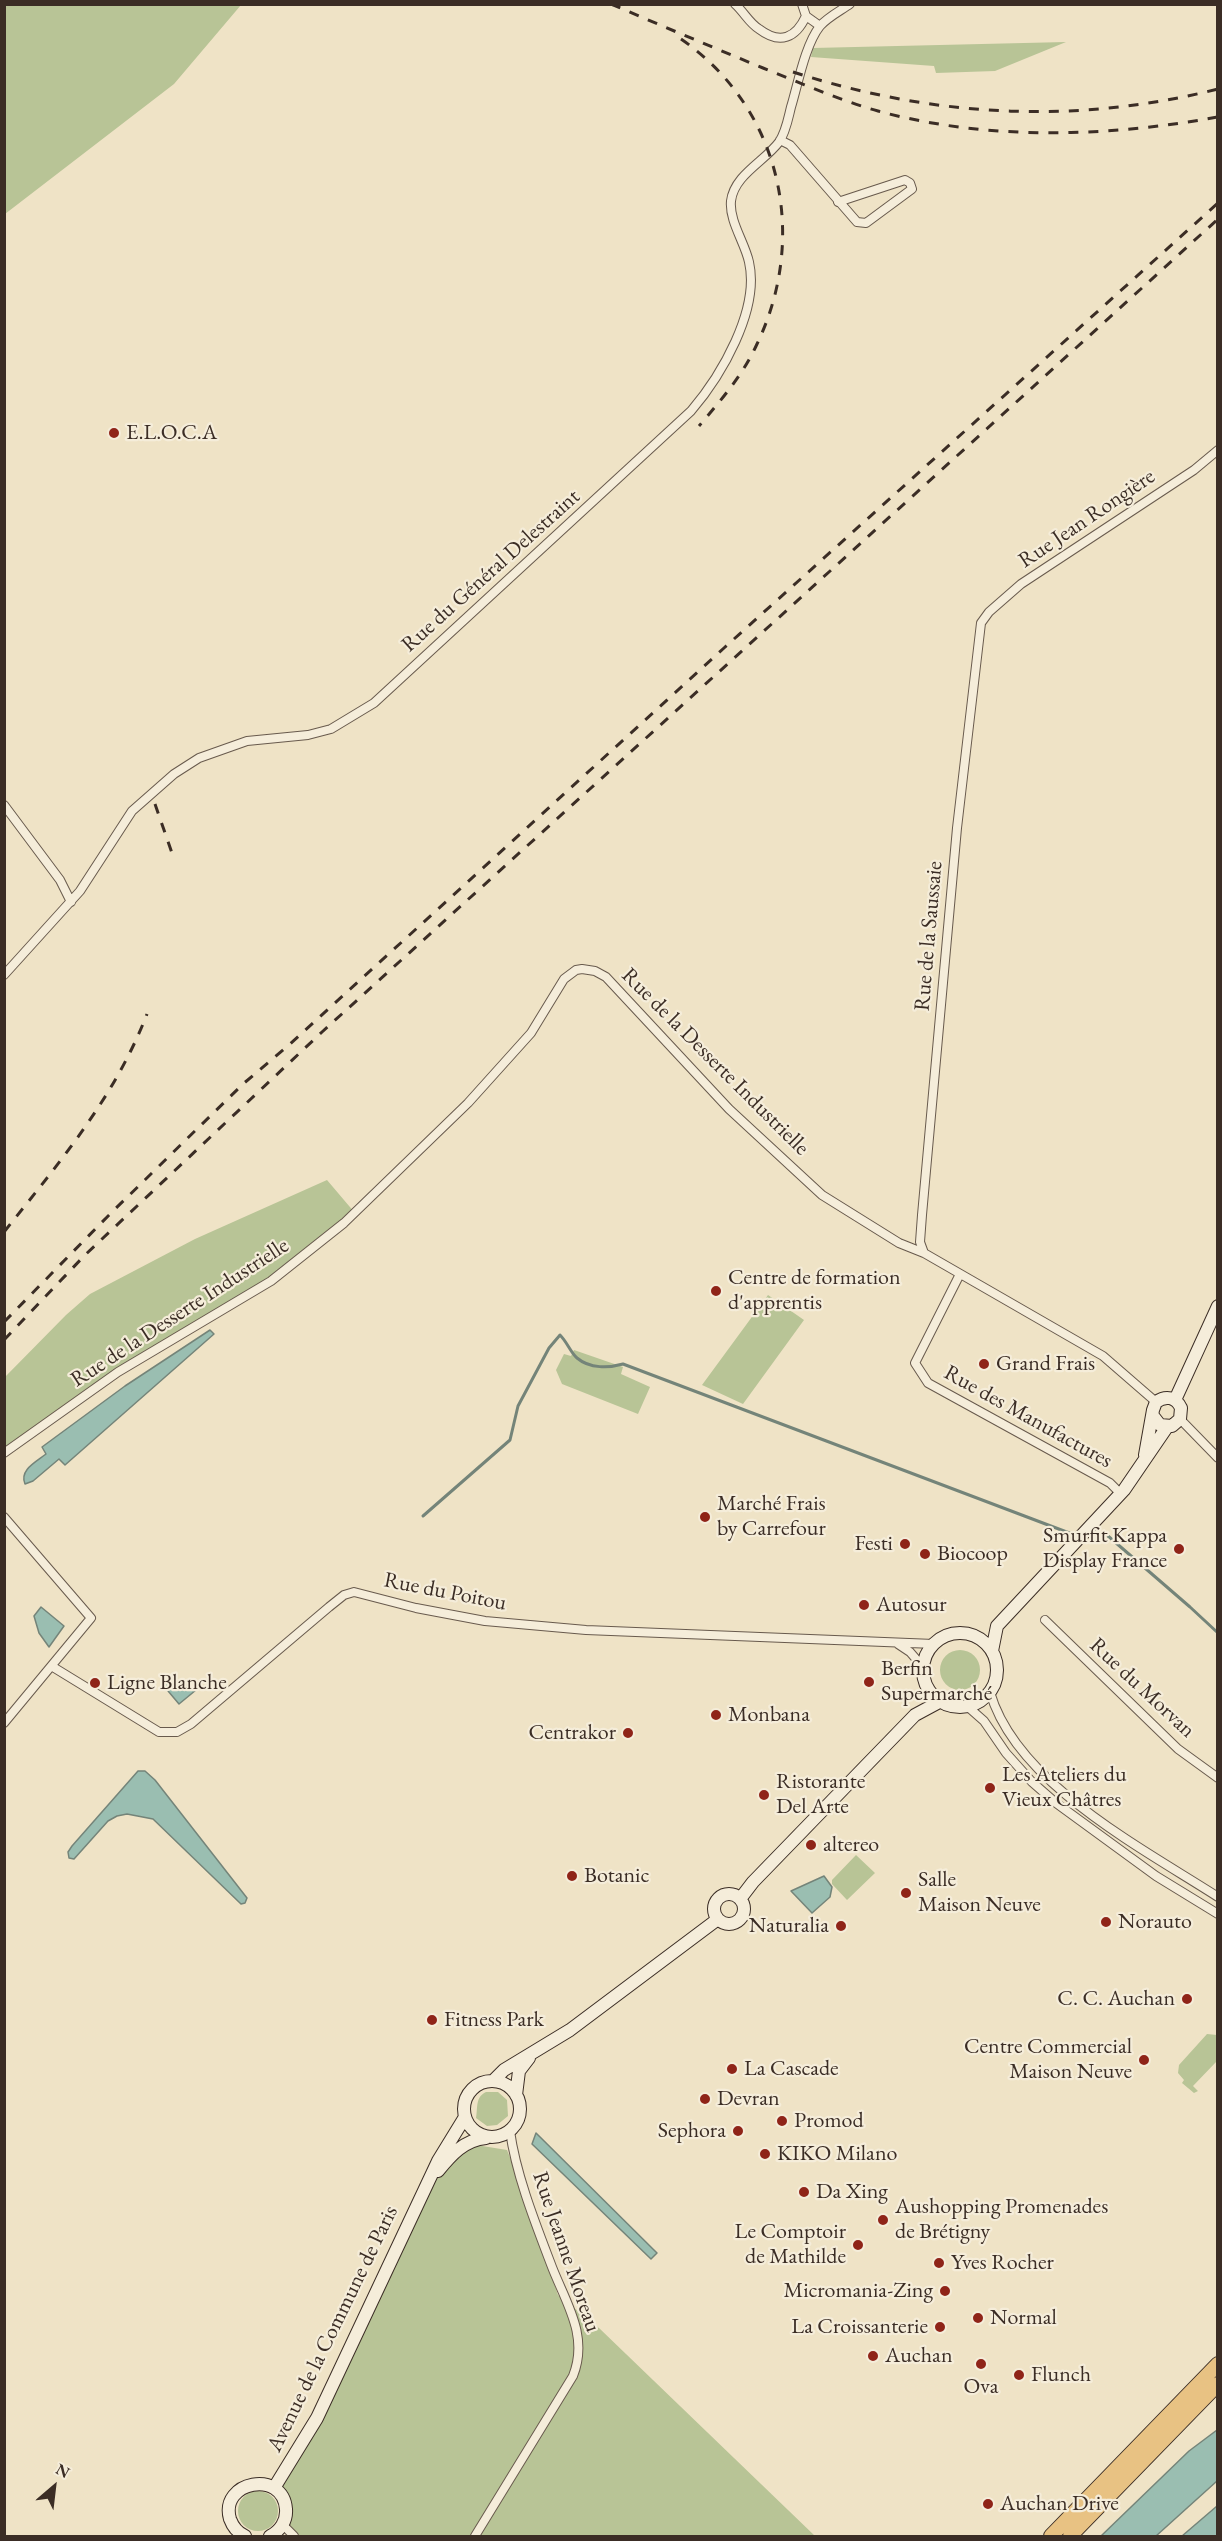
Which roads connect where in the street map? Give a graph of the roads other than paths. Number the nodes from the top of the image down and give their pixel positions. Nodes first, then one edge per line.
1 (735, 4) edge
2 (802, 4) edge
3 (850, 4) edge
4 (806, 16) junction
5 (820, 26) junction
6 (780, 140) junction
7 (838, 202) junction
8 (1218, 450) edge
9 (981, 623) joint
10 (4, 805) edge
11 (71, 902) junction
12 (4, 975) edge
13 (924, 1253) junction
14 (960, 1274) junction
15 (1218, 1305) edge
16 (1175, 1400) junction
17 (1156, 1402) junction
18 (1153, 1416) junction
19 (1180, 1419) junction
20 (1167, 1427) junction
21 (4, 1453) edge
22 (1218, 1458) edge
23 (1143, 1465) junction
24 (1121, 1494) junction
25 (4, 1517) edge
26 (1045, 1620) dead end
27 (997, 1626) junction
28 (973, 1635) junction
29 (898, 1644) junction
30 (934, 1644) junction
31 (992, 1651) junction
32 (53, 1667) junction
33 (923, 1667) junction
34 (928, 1688) junction
35 (990, 1692) junction
36 (941, 1701) junction
37 (967, 1706) junction
38 (915, 1715) junction
39 (4, 1724) edge
40 (1218, 1778) edge
41 (1218, 1897) edge
42 (740, 1899) junction
43 (1218, 1914) edge
44 (718, 1919) junction
45 (531, 2054) junction
46 (493, 2081) junction
47 (516, 2095) junction
48 (465, 2117) junction
49 (510, 2131) junction
50 (487, 2137) junction
51 (426, 2186) junction
52 (1216, 2365) edge
53 (1218, 2384) edge
54 (274, 2488) junction
55 (286, 2531) edge
56 (242, 2536) edge
57 (270, 2536) edge
58 (294, 2536) edge
59 (475, 2536) edge
60 (1051, 2536) edge
61 (1070, 2536) edge

1 - 4 street
2 - 4 street
3 - 5 street
4 - 5 street
5 - 6 street, Rue du Général Delestraint
6 - 7 street
6 - 11 street, Rue du Général Delestraint
7 - 7 street
8 - 9 street, Rue Jean Rongière
9 - 13 street, Rue de la Saussaie
10 - 11 street
11 - 12 street, Rue du Général Delestraint
13 - 14 street, Rue de la Desserte Industrielle
13 - 21 street, Rue de la Desserte Industrielle
14 - 17 street, Rue de la Desserte Industrielle
14 - 24 street, Rue des Manufactures
15 - 16 street
16 - 17 street
16 - 19 street
17 - 18 street
18 - 20 street
18 - 23 street
19 - 20 street
19 - 22 street
20 - 23 street
23 - 24 street
24 - 27 street
25 - 32 street
26 - 40 street, Rue du Morvan
27 - 28 street
27 - 31 street
28 - 30 street
28 - 31 street
29 - 30 street, Rue du Poitou
29 - 32 street, Rue du Poitou
29 - 33 street
30 - 33 street
31 - 35 street
32 - 39 street
33 - 34 street
34 - 36 street
34 - 38 street
35 - 37 street
35 - 41 street
36 - 37 street
36 - 38 street
37 - 43 street
38 - 42 street
42 - 44 street
42 - 44 street
44 - 45 street
45 - 46 street
45 - 47 street
46 - 47 street
46 - 48 street
47 - 49 street
48 - 50 street
48 - 51 street, Avenue de la Commune de Paris
49 - 50 street
49 - 59 street, Rue Jeanne Moreau
50 - 51 street, Avenue de la Commune de Paris
51 - 54 street, Avenue de la Commune de Paris
52 - 60 main road
53 - 61 main road
54 - 55 street
54 - 56 street
55 - 57 street
55 - 58 street
55 - 58 street

